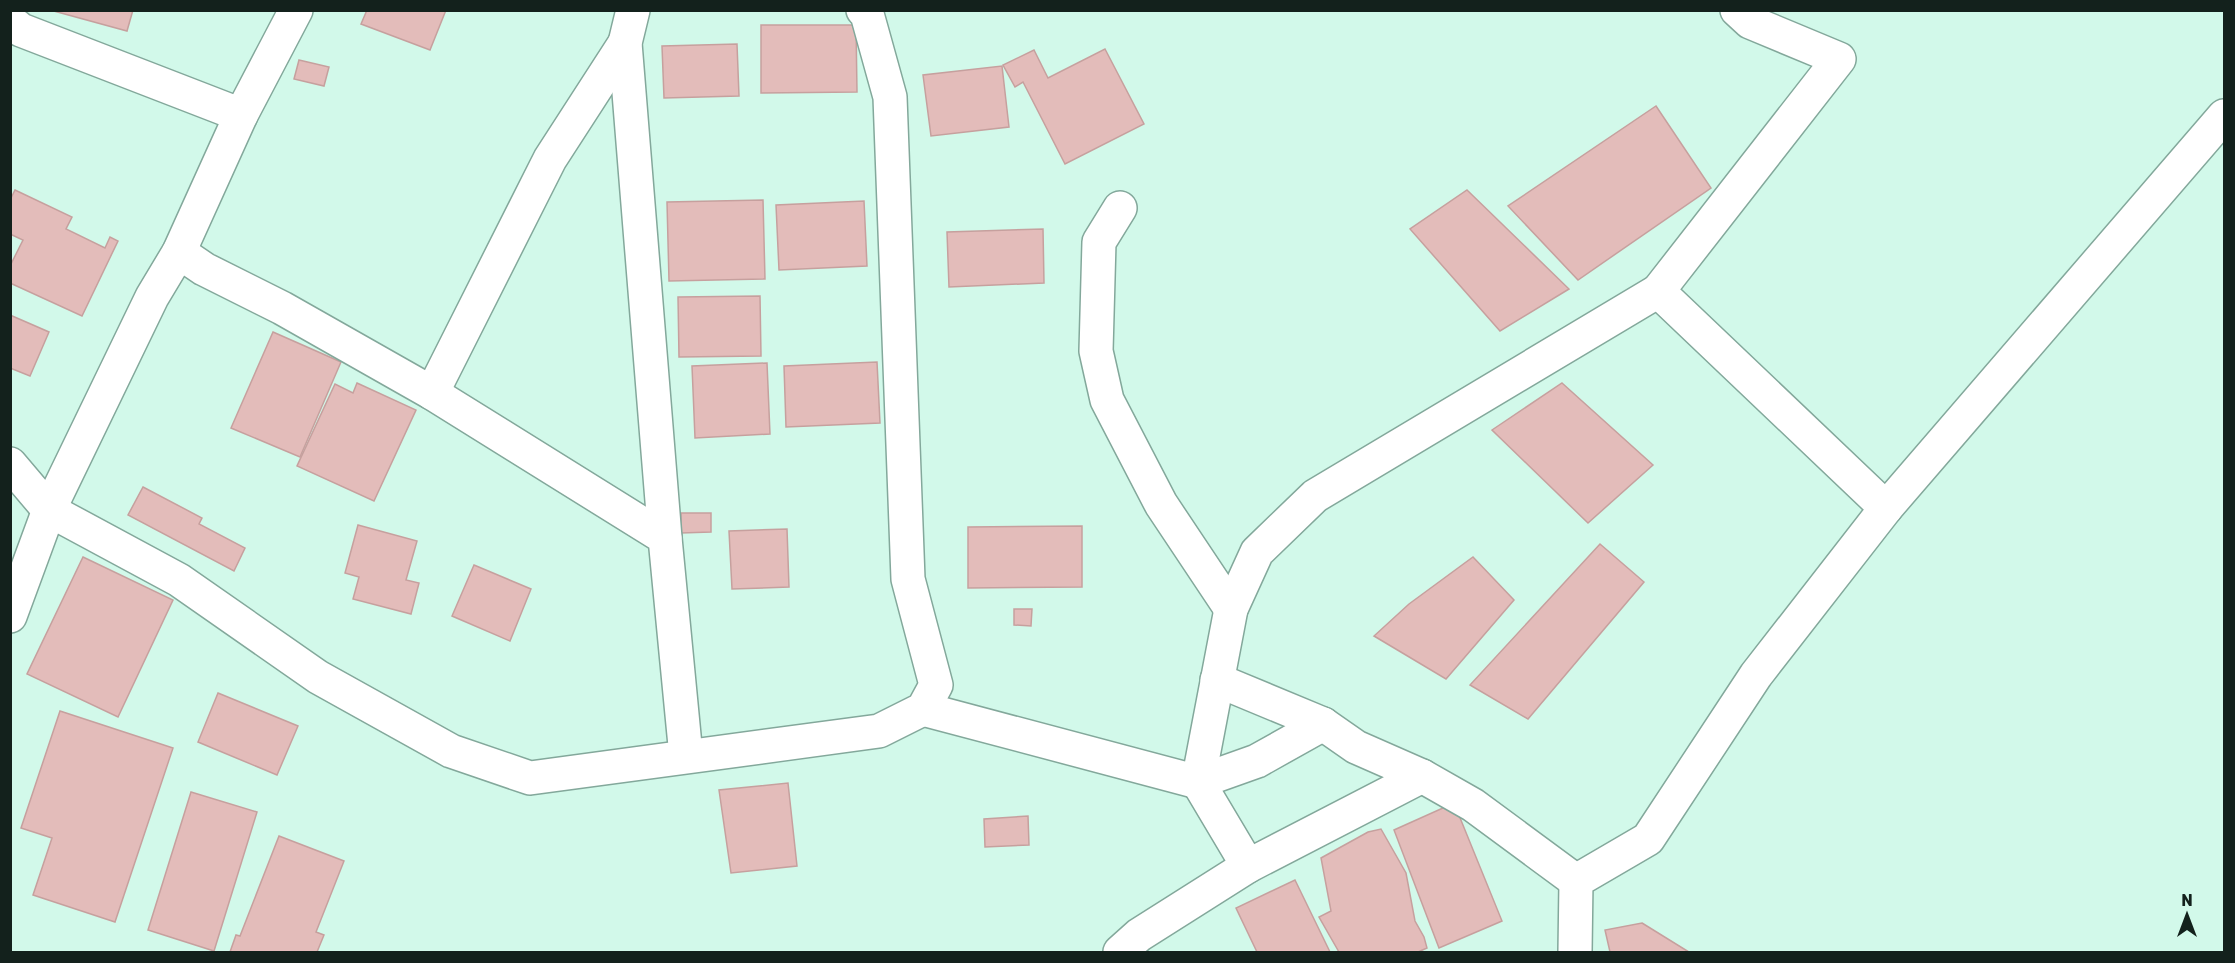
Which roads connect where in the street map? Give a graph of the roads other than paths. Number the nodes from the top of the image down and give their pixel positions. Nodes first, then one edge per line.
1 (296, 10) edge
2 (633, 10) edge
3 (863, 10) edge
4 (1737, 10) edge
5 (14, 33) edge
6 (625, 43) junction
7 (241, 115) junction
8 (2224, 116) edge
9 (1120, 208) dead end
10 (179, 252) junction
11 (1658, 291) junction
12 (432, 393) junction
13 (10, 464) edge
14 (1886, 508) junction
15 (49, 510) junction
16 (664, 538) junction
17 (1231, 609) junction
18 (10, 616) edge
19 (1217, 680) junction
20 (923, 709) junction
21 (1323, 724) junction
22 (686, 756) junction
23 (1422, 776) junction
24 (1198, 782) junction
25 (1248, 866) junction
26 (1576, 881) junction
27 (1135, 947) edge
28 (1575, 952) edge

1 - 7 street
2 - 6 street
3 - 20 street
4 - 11 street
5 - 7 street
6 - 12 street
6 - 16 street
7 - 10 street
8 - 14 street
9 - 17 street
10 - 12 street
10 - 15 street
11 - 14 street
11 - 17 street
12 - 16 street
13 - 15 street
14 - 26 street
15 - 18 street
15 - 22 street
16 - 22 street
17 - 19 street
19 - 21 street
19 - 24 street
20 - 22 street
20 - 24 street
21 - 23 street
21 - 24 street
23 - 25 street
23 - 26 street
24 - 25 street
25 - 27 street
26 - 28 street

